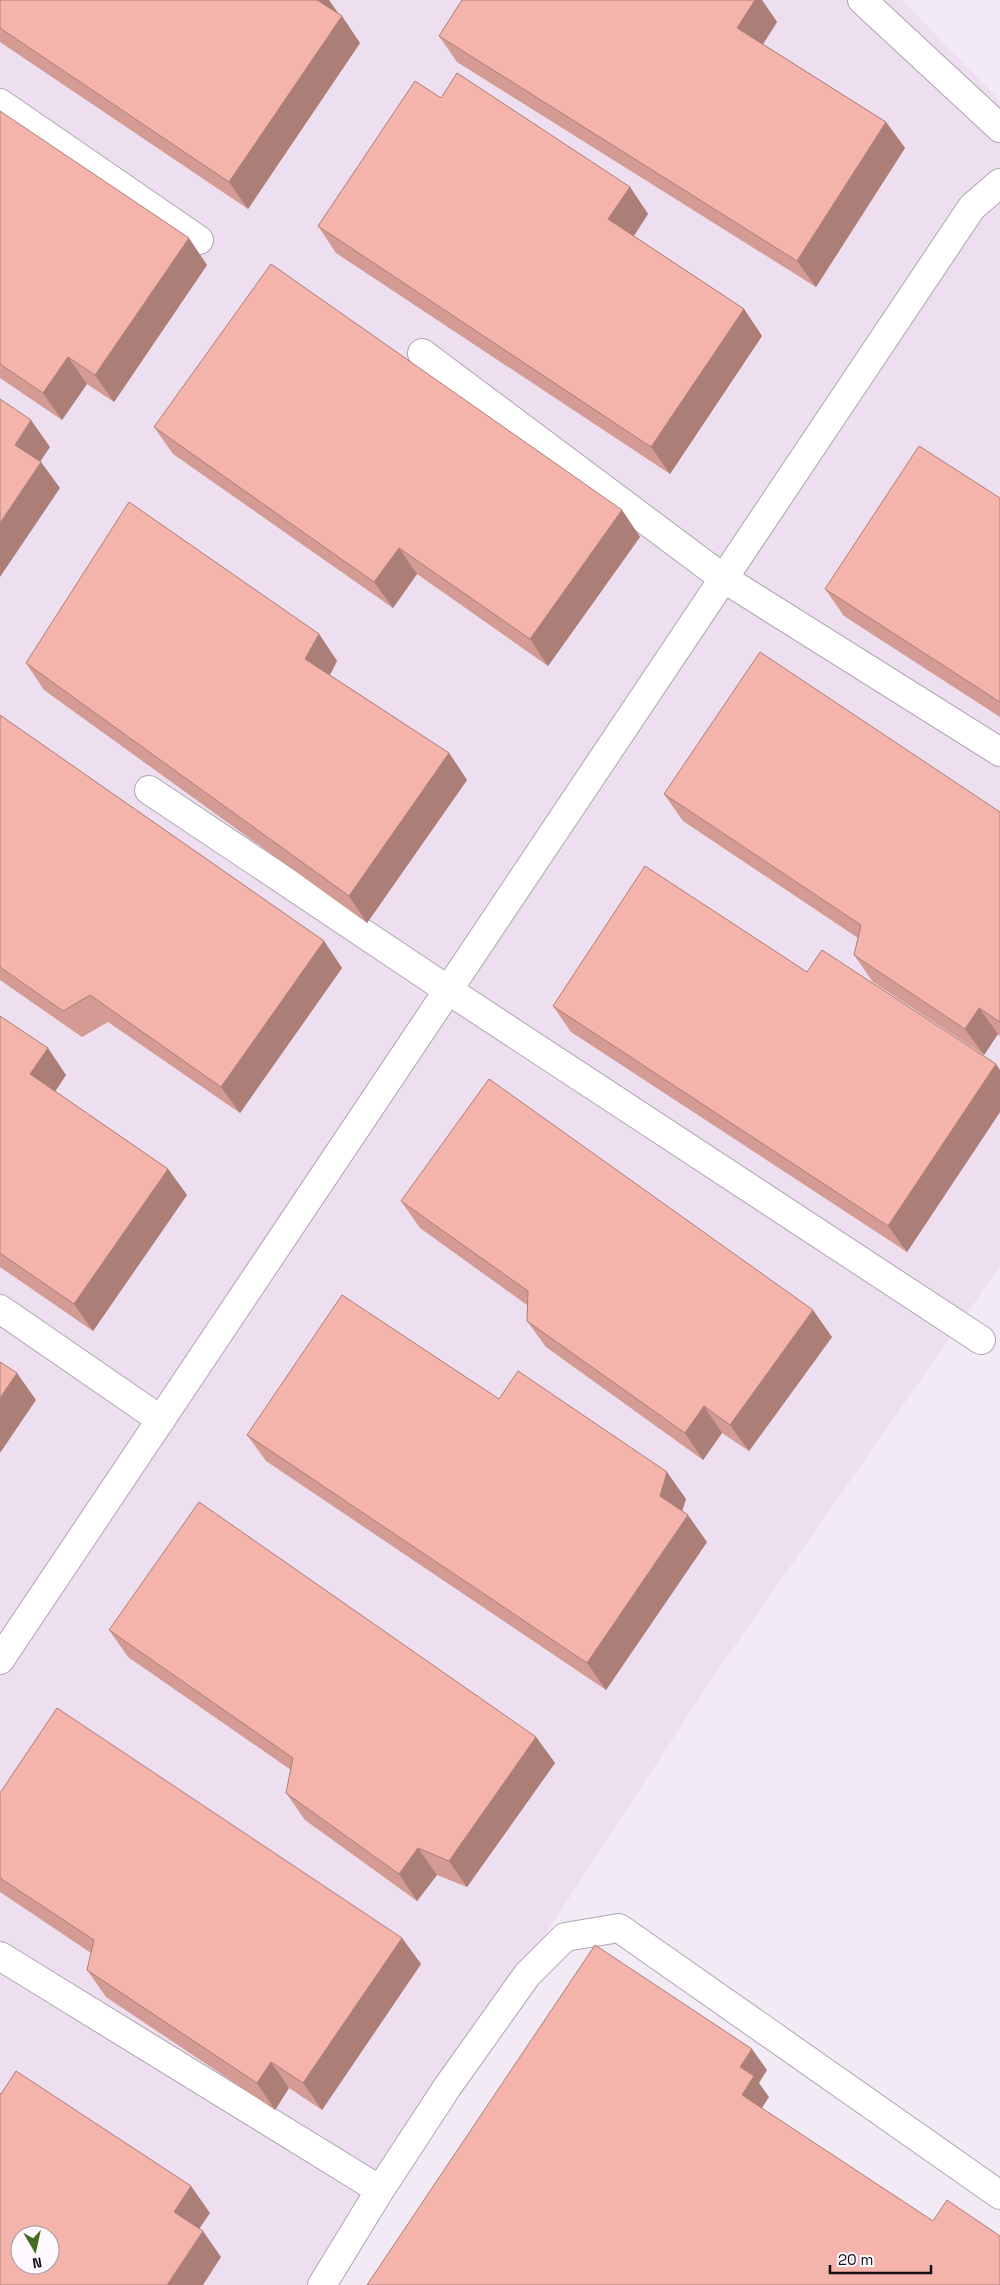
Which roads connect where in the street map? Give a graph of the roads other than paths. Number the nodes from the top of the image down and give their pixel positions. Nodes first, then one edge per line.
1 (862, 0) edge
2 (0, 103) edge
3 (1000, 128) edge
4 (1000, 183) edge
5 (199, 240) dead end
6 (422, 353) dead end
7 (723, 578) junction
8 (1000, 752) edge
9 (150, 790) dead end
10 (448, 990) junction
11 (0, 1308) edge
12 (981, 1340) dead end
13 (160, 1420) junction
14 (0, 1660) edge
15 (0, 1956) edge
16 (380, 2190) junction
17 (1000, 2195) edge
18 (322, 2285) edge

1 - 3 lane
2 - 5 lane
4 - 7 lane
6 - 7 lane
7 - 8 lane
7 - 10 lane
9 - 10 lane
10 - 12 lane
10 - 13 lane
11 - 13 lane
13 - 14 lane
15 - 16 lane
16 - 17 lane
16 - 18 lane

